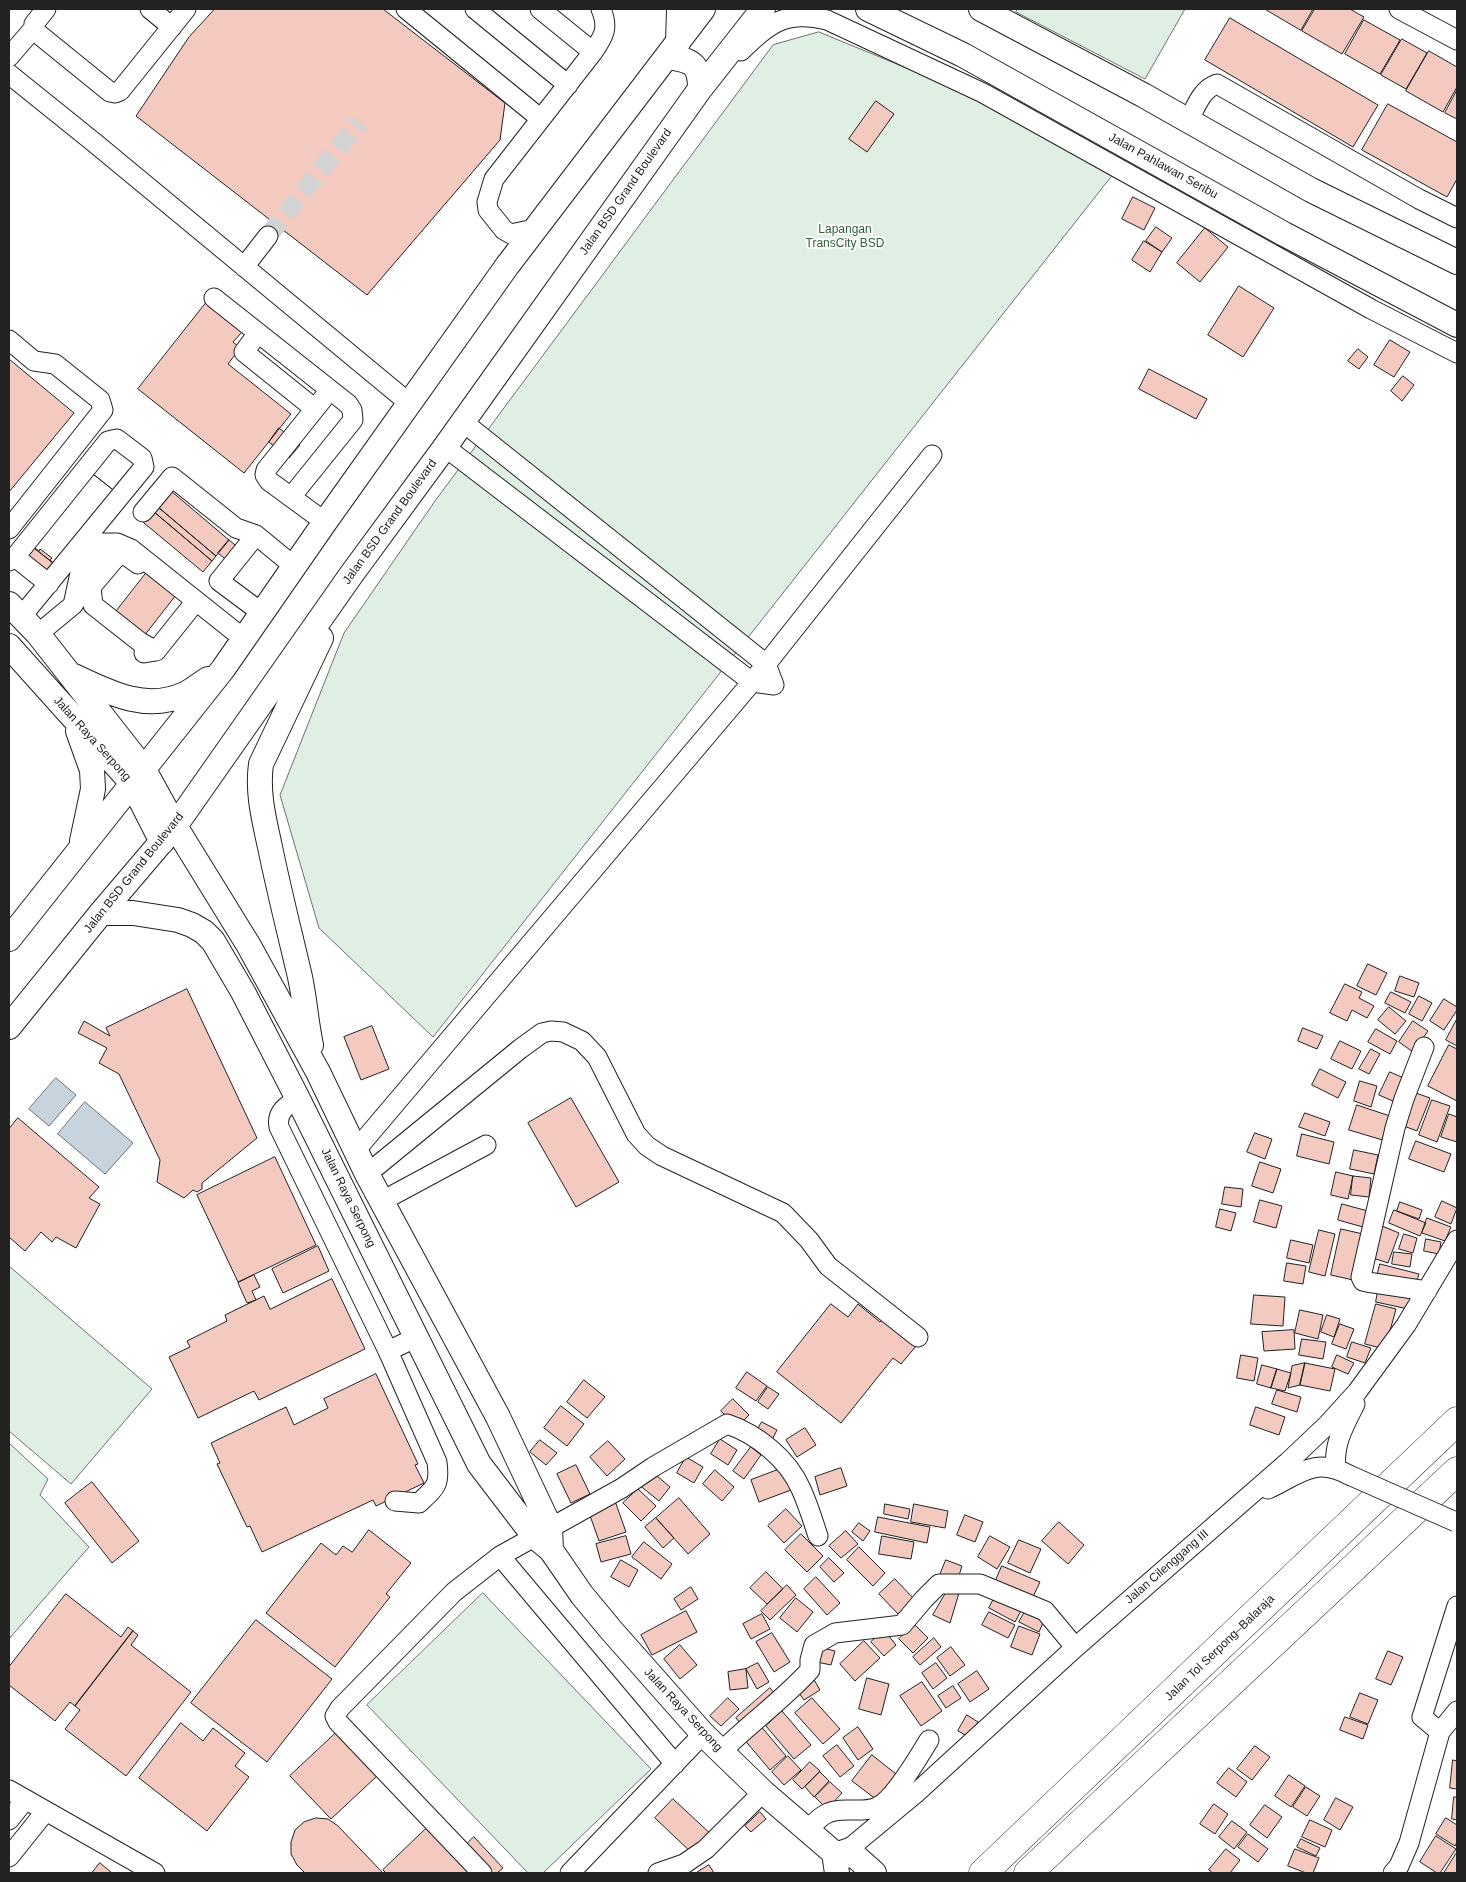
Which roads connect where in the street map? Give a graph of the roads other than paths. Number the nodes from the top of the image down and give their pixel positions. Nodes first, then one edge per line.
1 (46, 9) edge
2 (150, 9) edge
3 (186, 9) edge
4 (406, 9) edge
5 (474, 9) edge
6 (540, 9) edge
7 (601, 9) edge
8 (679, 9) edge
9 (704, 9) edge
10 (763, 9) edge
11 (868, 9) edge
12 (1399, 9) edge
13 (991, 11) edge
14 (172, 27) junction
15 (34, 28) junction
16 (1457, 40) edge
17 (673, 50) junction
18 (594, 52) junction
19 (9, 57) edge
20 (9, 74) edge
21 (568, 85) junction
22 (696, 95) junction
23 (541, 119) junction
24 (1188, 122) junction
25 (476, 214) dead end
26 (1457, 218) edge
27 (494, 225) junction
28 (534, 229) junction
29 (268, 236) tunnel mouth
30 (1457, 262) edge
31 (507, 266) junction
32 (244, 267) junction
33 (214, 298) dead end
34 (1457, 325) edge
35 (258, 333) junction
36 (9, 340) edge
37 (1457, 353) edge
38 (330, 390) junction
39 (409, 403) junction
40 (315, 409) junction
41 (99, 416) junction
42 (463, 422) junction
43 (113, 438) junction
44 (445, 447) junction
45 (932, 455) dead end
46 (144, 467) junction
47 (172, 477) junction
48 (291, 497) junction
49 (143, 512) dead end
50 (325, 522) junction
51 (9, 528) edge
52 (256, 535) junction
53 (118, 555) junction
54 (12, 559) edge
55 (295, 567) junction
56 (351, 575) junction
57 (49, 584) junction
58 (196, 601) junction
59 (73, 605) junction
60 (15, 611) edge
61 (262, 613) junction
62 (38, 634) junction
63 (244, 639) junction
64 (9, 646) edge
65 (156, 651) junction
66 (766, 664) junction
67 (223, 669) junction
68 (70, 674) junction
69 (752, 682) junction
70 (72, 717) junction
71 (138, 775) junction
72 (168, 834) junction
73 (81, 848) junction
74 (101, 913) junction
75 (9, 939) edge
76 (9, 1027) edge
77 (1424, 1047) dead end
78 (318, 1072) junction
79 (298, 1099) junction
80 (486, 1145) dead end
81 (355, 1151) junction
82 (367, 1174) junction
83 (382, 1201) junction
84 (1457, 1240) edge
85 (1427, 1291) junction
86 (918, 1337) dead end
87 (415, 1338) junction
88 (388, 1351) junction
89 (1370, 1374) junction
90 (1457, 1421) edge
91 (513, 1450) junction
92 (479, 1464) junction
93 (1342, 1471) junction
94 (1457, 1471) edge
95 (1246, 1498) junction
96 (395, 1501) dead end
97 (1456, 1523) edge
98 (818, 1536) dead end
99 (545, 1537) junction
100 (500, 1556) junction
101 (1457, 1606) edge
102 (1075, 1647) junction
103 (1457, 1711) edge
104 (1440, 1732) junction
105 (703, 1734) junction
106 (929, 1740) dead end
107 (722, 1751) junction
108 (676, 1764) junction
109 (9, 1790) edge
110 (763, 1792) junction
111 (25, 1800) junction
112 (45, 1812) junction
113 (9, 1820) edge
114 (807, 1830) junction
115 (9, 1857) edge
116 (836, 1863) edge
117 (154, 1873) edge
118 (482, 1873) edge
119 (570, 1873) edge
120 (658, 1873) edge
121 (874, 1873) edge
122 (982, 1873) edge
123 (1028, 1873) edge
124 (1393, 1873) edge

1 - 15 street
2 - 14 street
3 - 14 street
4 - 23 street
5 - 21 street
6 - 18 street
7 - 18 street
8 - 17 main road
9 - 17 main road
10 - 22 main road, Jalan BSD Grand Boulevard
11 - 34 main road, Jalan Pahlawan Seribu
12 - 16 street
13 - 24 main road
14 - 15 street
15 - 19 street
17 - 22 main road
17 - 28 main road
18 - 21 street
20 - 32 street
21 - 23 street
22 - 37 street
22 - 42 main road, Jalan BSD Grand Boulevard
23 - 27 street
24 - 26 street
24 - 30 main road
25 - 27 street
27 - 28 street
27 - 31 street
28 - 31 main road
29 - 32 street
31 - 39 main road
32 - 39 street
33 - 35 street
35 - 38 street
35 - 40 street
36 - 41 street
38 - 40 street
38 - 48 street
39 - 50 main road
40 - 48 street
41 - 43 street
41 - 51 street
42 - 44 main road, Jalan BSD Grand Boulevard
42 - 66 street
43 - 46 street
43 - 54 street
44 - 56 main road, Jalan BSD Grand Boulevard
44 - 69 street
45 - 66 street
46 - 47 street
46 - 57 street
47 - 49 street
47 - 52 street
48 - 50 street
50 - 55 main road
52 - 55 street
52 - 61 street
53 - 58 street
53 - 59 street
53 - 65 street
54 - 57 street
55 - 61 main road
56 - 72 main road, Jalan BSD Grand Boulevard
56 - 78 main road
57 - 60 street
58 - 59 street
58 - 63 street
58 - 65 street
59 - 62 street
59 - 65 street
60 - 62 main road
61 - 63 main road
62 - 68 main road
63 - 67 main road
64 - 70 main road, Jalan Raya Serpong
66 - 69 street
67 - 68 main road
67 - 71 main road
68 - 71 main road
69 - 81 street
70 - 71 main road, Jalan Raya Serpong
70 - 73 main road
71 - 72 main road, Jalan Raya Serpong
71 - 73 main road
72 - 74 main road, Jalan BSD Grand Boulevard
72 - 78 main road, Jalan Raya Serpong
73 - 75 main road
74 - 76 main road, Jalan BSD Grand Boulevard
74 - 79 main road, Jalan Raya Serpong
77 - 85 street
78 - 81 main road, Jalan Raya Serpong
79 - 87 main road, Jalan Raya Serpong
79 - 88 street
80 - 83 street
81 - 82 main road, Jalan Raya Serpong
82 - 83 main road, Jalan Raya Serpong
82 - 86 street
83 - 91 main road, Jalan Raya Serpong
84 - 85 street, Jalan Cilenggang III
85 - 89 street, Jalan Cilenggang III
87 - 88 street
87 - 92 main road, Jalan Raya Serpong
88 - 96 street
89 - 93 street
89 - 95 street, Jalan Cilenggang III
90 - 122 highway, Jalan Tol Serpong–Balaraja
91 - 92 main road
91 - 99 main road, Jalan Raya Serpong
92 - 99 main road, Jalan Raya Serpong
93 - 95 street
93 - 97 street, bridge
94 - 123 highway
95 - 102 street, Jalan Cilenggang III
98 - 99 street
99 - 100 street
99 - 105 main road, Jalan Raya Serpong
100 - 108 street
100 - 118 street
101 - 104 street
102 - 107 street
102 - 116 street, Jalan Cilenggang III
103 - 104 street
104 - 124 street
105 - 107 main road, Jalan Raya Serpong
105 - 108 street
106 - 114 street
107 - 110 main road, Jalan Raya Serpong
108 - 119 street
109 - 111 street
110 - 114 main road, Jalan Raya Serpong
110 - 120 street
111 - 112 street
111 - 113 street
112 - 115 street
112 - 117 street
114 - 116 main road, Jalan Raya Serpong
116 - 121 main road, Jalan Raya Serpong

